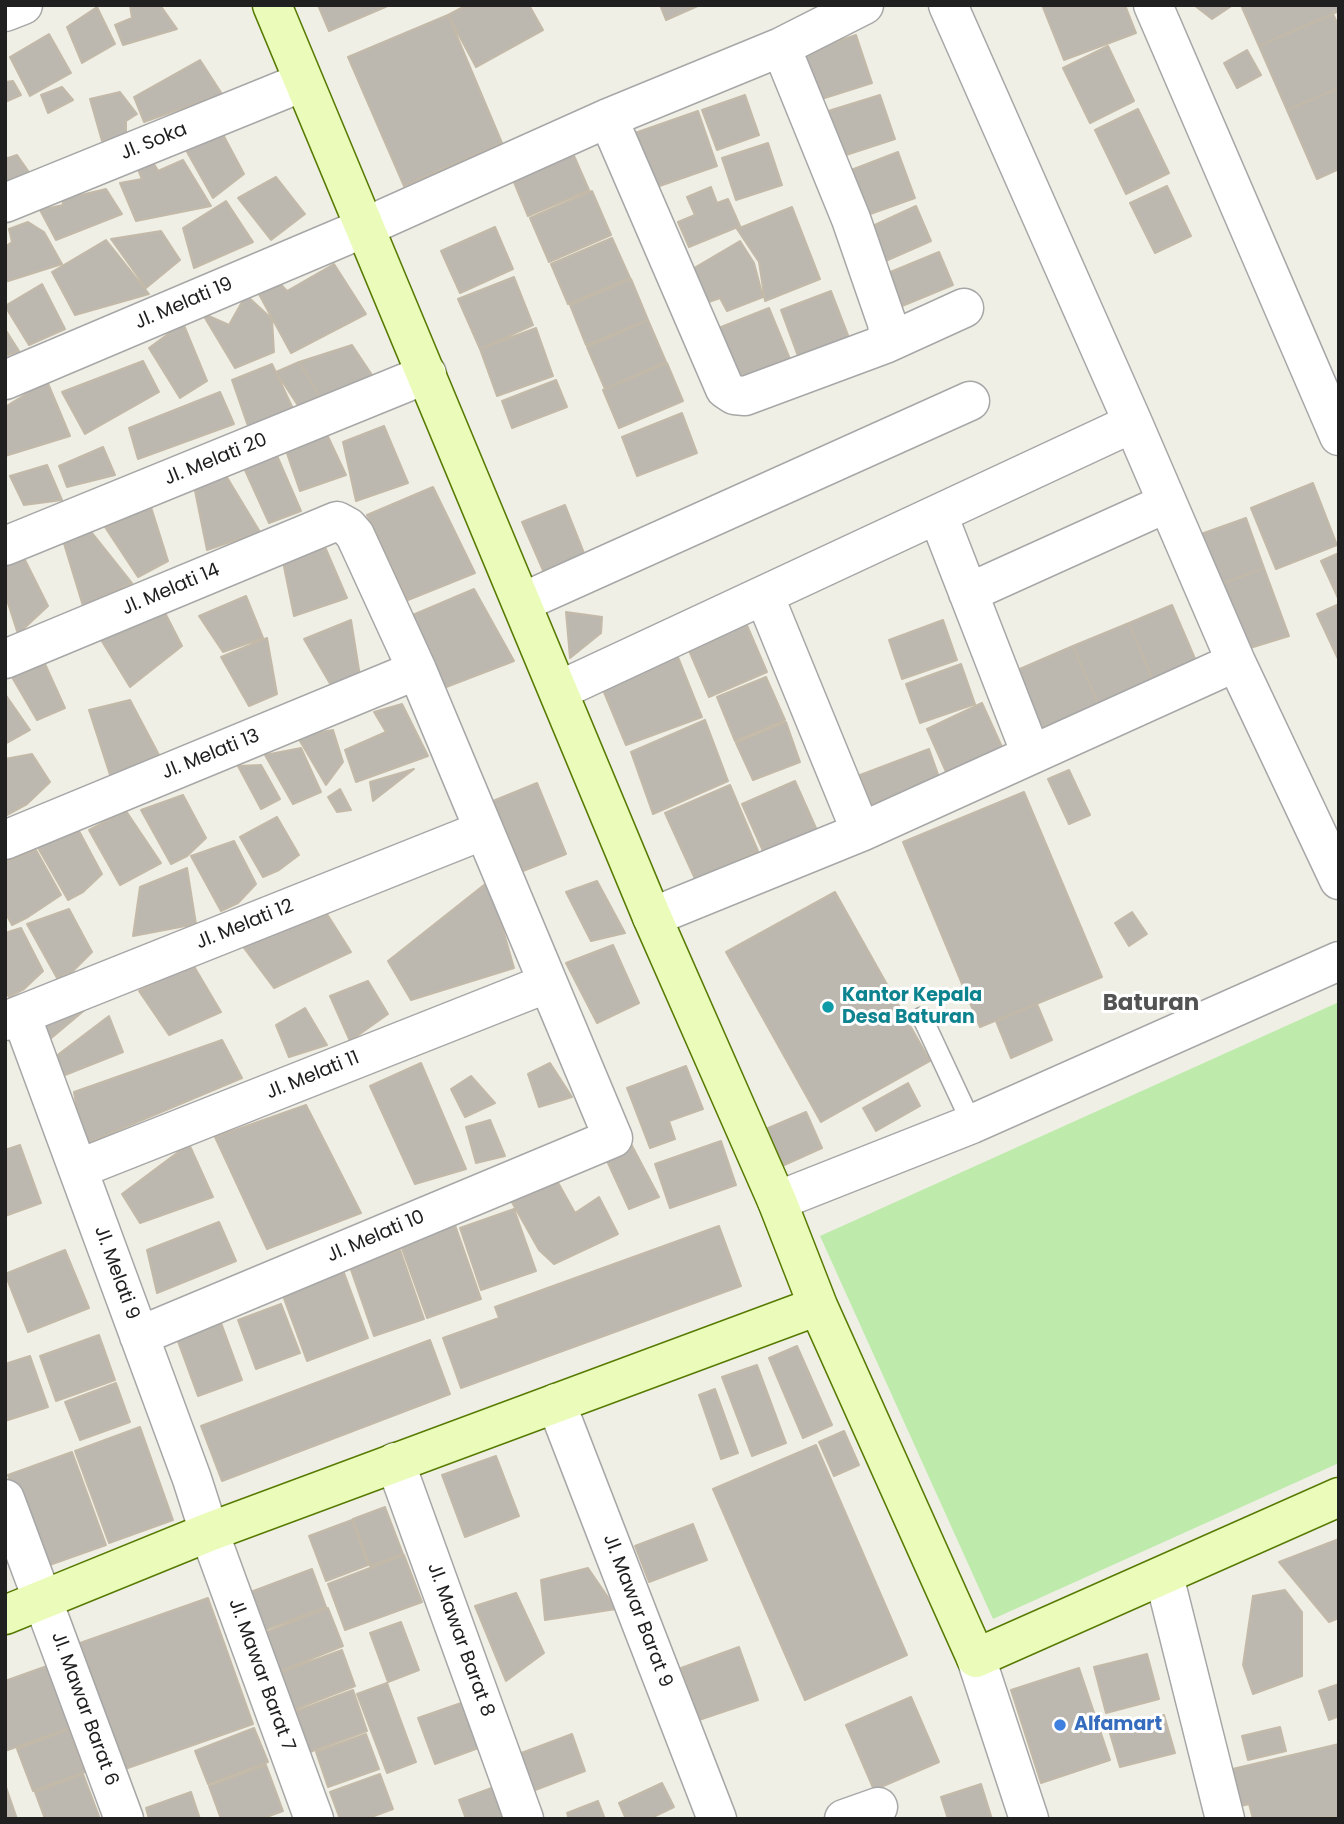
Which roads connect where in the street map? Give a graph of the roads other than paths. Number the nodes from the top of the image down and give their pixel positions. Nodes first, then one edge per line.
1 (23, 5) edge
2 (272, 5) edge
3 (864, 5) edge
4 (948, 5) edge
5 (1153, 5) edge
6 (5, 12) edge
7 (781, 47) junction
8 (303, 82) junction
9 (608, 118) junction
10 (5, 203) edge
11 (363, 228) junction
12 (964, 308) dead end
13 (885, 344) junction
14 (427, 374) junction
15 (5, 380) edge
16 (970, 401) dead end
17 (1133, 423) junction
18 (1339, 436) edge
19 (1167, 503) junction
20 (938, 515) junction
21 (5, 545) edge
22 (968, 593) junction
23 (764, 595) junction
24 (523, 602) junction
25 (5, 659) edge
26 (1236, 662) junction
27 (416, 670) junction
28 (560, 690) junction
29 (1031, 754) junction
30 (484, 830) junction
31 (861, 832) junction
32 (5, 840) edge
33 (1339, 880) edge
34 (652, 917) junction
35 (1339, 961) edge
36 (548, 983) junction
37 (922, 1017) dead end
38 (13, 1018) edge
39 (972, 1124) junction
40 (78, 1169) junction
41 (777, 1201) junction
42 (818, 1306) junction
43 (139, 1336) junction
44 (556, 1403) junction
45 (395, 1462) junction
46 (1339, 1497) edge
47 (5, 1499) edge
48 (209, 1532) junction
49 (1164, 1576) junction
50 (44, 1600) junction
51 (5, 1615) edge
52 (975, 1658) junction
53 (124, 1819) edge
54 (314, 1819) edge
55 (524, 1819) edge
56 (717, 1819) edge
57 (1030, 1819) edge
58 (1225, 1819) edge

1 - 6 street
2 - 8 main road
3 - 7 street, Jl. Melati 19
4 - 17 street
5 - 18 street
7 - 9 street, Jl. Melati 19
7 - 13 street
8 - 10 street, Jl. Soka
8 - 11 main road
9 - 11 street, Jl. Melati 19
9 - 13 street
11 - 14 main road
11 - 15 street, Jl. Melati 19
12 - 13 street
14 - 21 street, Jl. Melati 20
14 - 24 main road
16 - 24 street
17 - 19 street
17 - 20 street
19 - 22 street
19 - 26 street
20 - 22 street
20 - 23 street
22 - 29 street
23 - 28 street
23 - 31 street
24 - 28 main road
25 - 27 street, Jl. Melati 14
26 - 29 street
26 - 33 street
27 - 30 street
27 - 32 street, Jl. Melati 13
28 - 34 main road
29 - 31 street
30 - 36 street
30 - 38 street, Jl. Melati 12
31 - 34 street
34 - 41 main road
35 - 39 street
36 - 40 street, Jl. Melati 11
36 - 43 street, Jl. Melati 10
37 - 39 lane
38 - 40 street, Jl. Melati 9
39 - 41 street
40 - 43 street, Jl. Melati 9
41 - 42 main road
42 - 44 main road
42 - 52 main road
43 - 48 street, Jl. Melati 9
44 - 45 main road
44 - 56 street, Jl. Mawar Barat 9
45 - 48 main road
45 - 55 street, Jl. Mawar Barat 8
46 - 49 main road
47 - 50 street, Jl. Mawar Barat 6
48 - 50 main road
48 - 54 street, Jl. Mawar Barat 7
49 - 52 main road
49 - 58 street
50 - 51 main road
50 - 53 street, Jl. Mawar Barat 6
52 - 57 street

